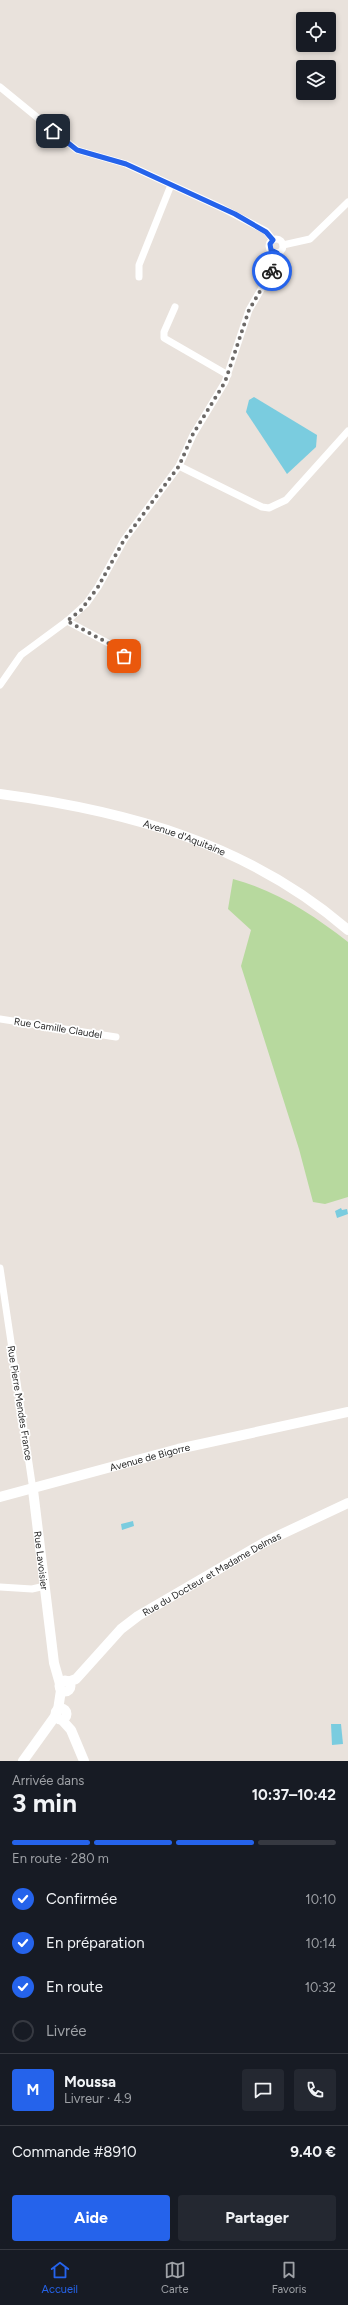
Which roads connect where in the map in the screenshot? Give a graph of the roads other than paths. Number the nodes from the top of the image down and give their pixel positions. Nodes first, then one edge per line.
1 (0, 87) edge
2 (171, 185) junction
3 (348, 202) edge
4 (273, 240) junction
5 (283, 245) junction
6 (277, 253) junction
7 (138, 277) dead end
8 (175, 307) dead end
9 (228, 375) junction
10 (348, 431) edge
11 (179, 466) junction
12 (67, 621) junction
13 (124, 656) dead end
14 (0, 685) edge
15 (0, 794) edge
16 (348, 930) edge
17 (0, 1019) edge
18 (116, 1037) dead end
19 (0, 1268) edge
20 (348, 1407) edge
21 (348, 1412) edge
22 (315, 1420) junction
23 (269, 1429) junction
24 (33, 1490) junction
25 (0, 1497) edge
26 (348, 1503) edge
27 (45, 1586) junction
28 (0, 1587) edge
29 (65, 1686) junction
30 (61, 1715) junction
31 (23, 1761) edge
32 (84, 1761) edge

1 - 2 street
2 - 4 street
2 - 7 street
3 - 5 street
4 - 5 street
4 - 6 street
5 - 6 street
6 - 9 street
8 - 9 street
9 - 11 street
10 - 11 street
11 - 12 street
12 - 13 street
12 - 14 street
15 - 16 street, Avenue d'Aquitaine
17 - 18 street, Rue Camille Claudel
19 - 24 street, Rue Pierre Mendes France
20 - 22 street
20 - 23 street, Avenue de Bigorre
21 - 22 street, Avenue de Bigorre
22 - 23 street, Avenue de Bigorre
23 - 24 street, Avenue de Bigorre
24 - 25 street, Avenue de Bigorre
24 - 27 street, Rue Lavoisier
26 - 29 street, Rue du Docteur et Madame Delmas
27 - 28 street
27 - 29 street, Rue Lavoisier
29 - 30 street
30 - 31 street
30 - 32 street

